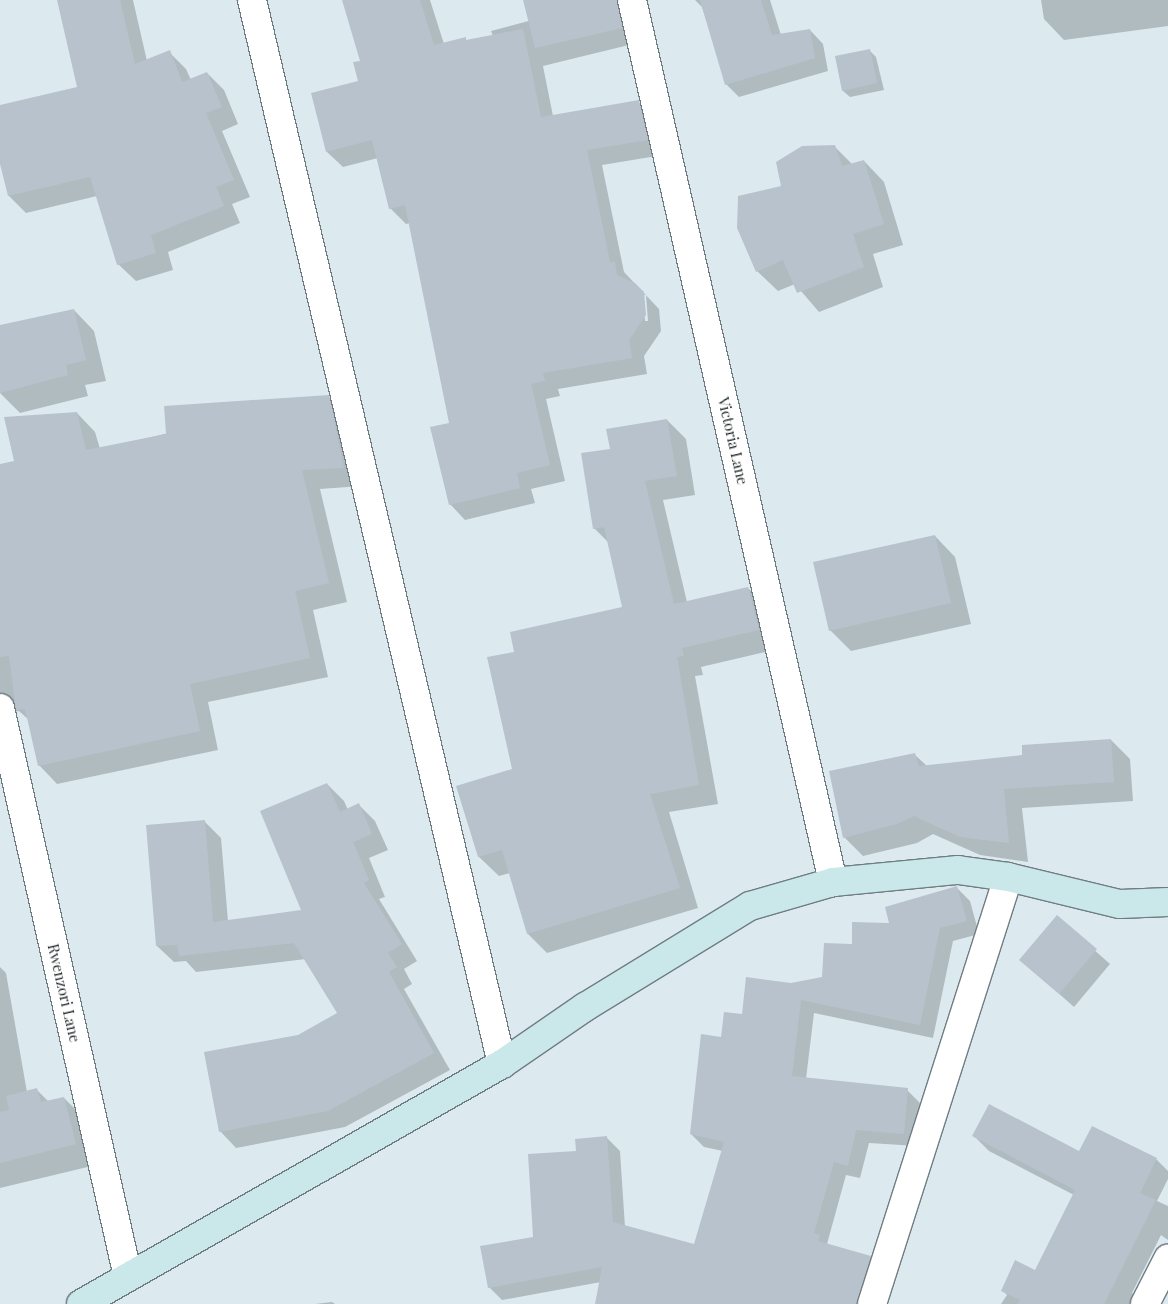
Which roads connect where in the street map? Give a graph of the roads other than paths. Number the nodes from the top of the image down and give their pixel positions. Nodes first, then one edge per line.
1 (252, 0) edge
2 (632, 0) edge
3 (0, 708) edge
4 (1008, 878) junction
5 (833, 882) junction
6 (1168, 902) edge
7 (502, 1064) junction
8 (1168, 1259) edge
9 (128, 1277) junction
10 (81, 1304) edge
11 (872, 1304) edge
12 (1145, 1304) edge

1 - 7 street
2 - 5 street, Victoria Lane
3 - 9 street, Rwenzori Lane
4 - 5 street
4 - 6 street
4 - 11 street
5 - 7 street
7 - 9 street
8 - 12 street
9 - 10 street

